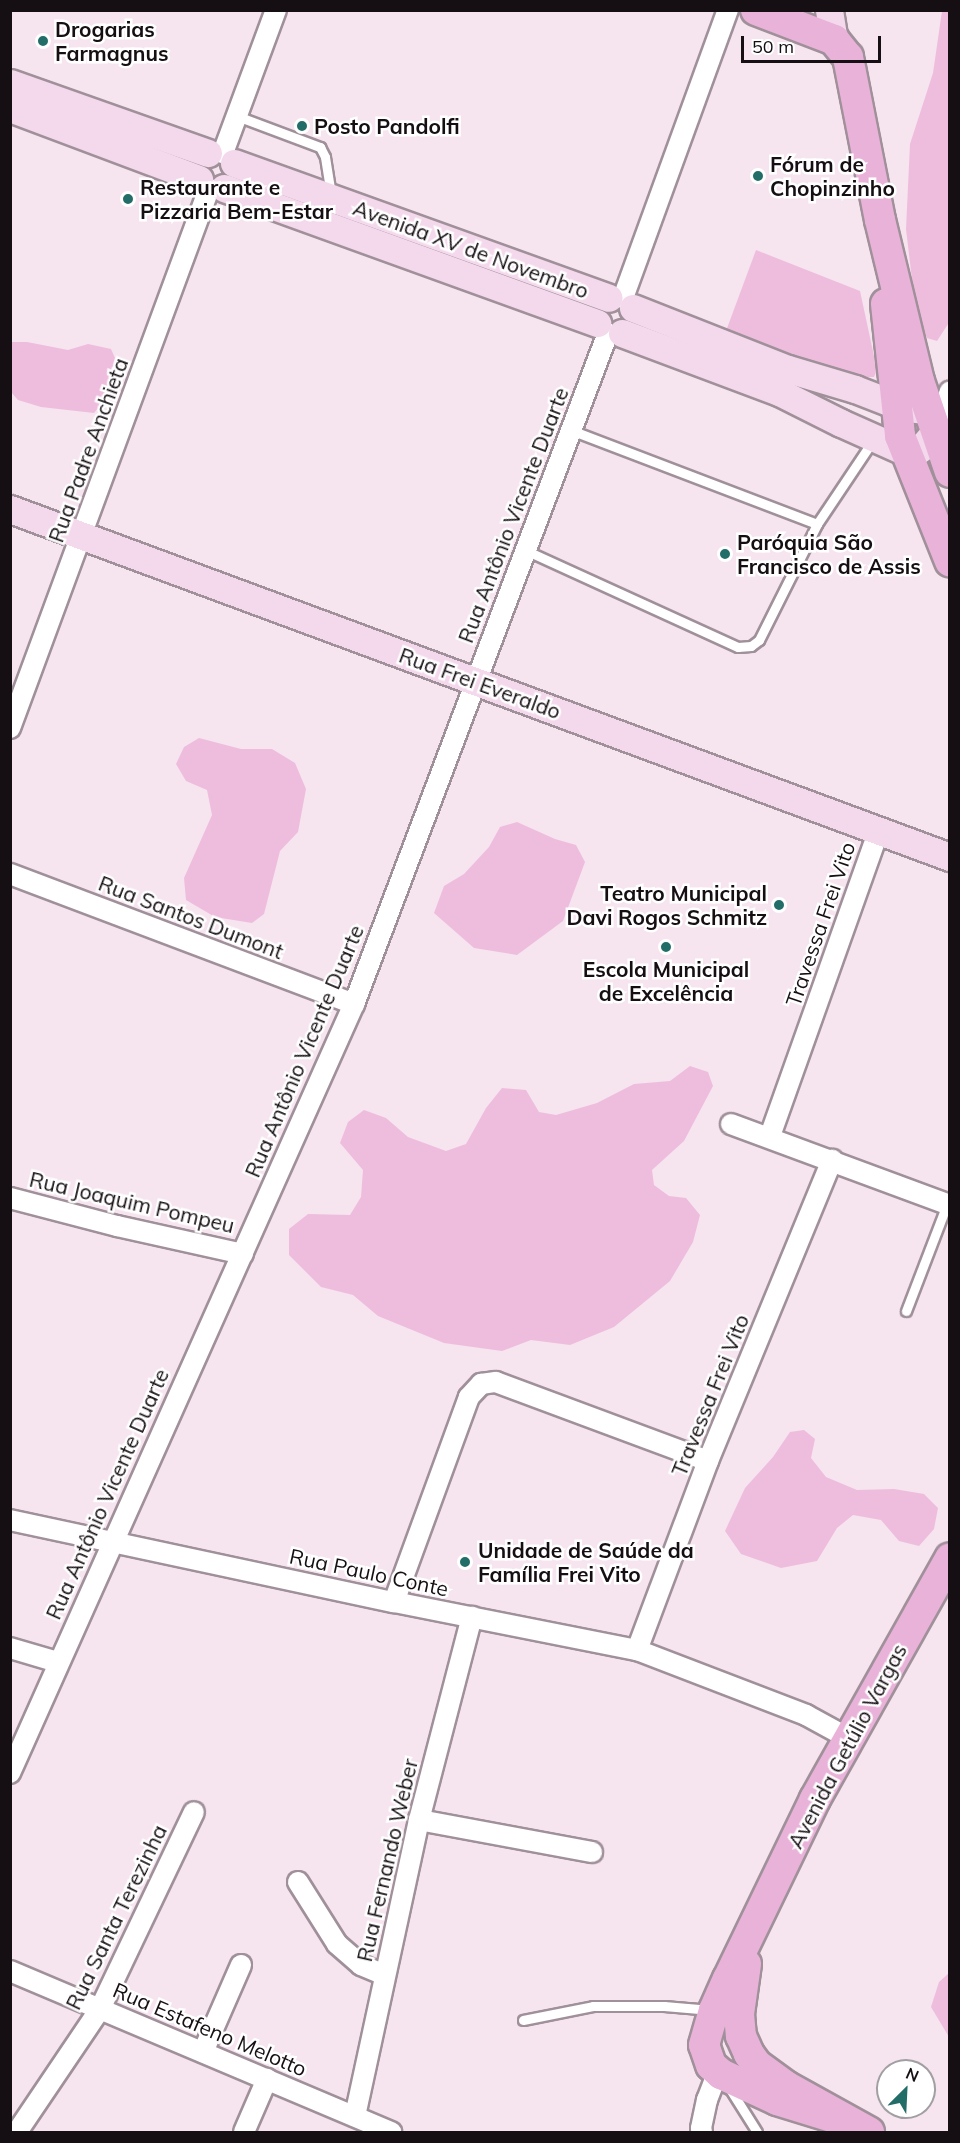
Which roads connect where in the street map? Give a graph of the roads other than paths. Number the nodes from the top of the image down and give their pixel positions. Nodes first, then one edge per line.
1 (276, 10) edge
2 (728, 10) edge
3 (756, 10) edge
4 (829, 10) edge
5 (834, 40) junction
6 (10, 84) edge
7 (10, 108) edge
8 (237, 116) junction
9 (222, 156) junction
10 (211, 185) junction
11 (332, 200) junction
12 (880, 220) junction
13 (621, 301) junction
14 (609, 330) junction
15 (855, 389) junction
16 (895, 404) junction
17 (939, 409) edge
18 (841, 423) junction
19 (572, 430) junction
20 (874, 438) junction
21 (904, 451) junction
22 (950, 472) edge
23 (10, 509) edge
24 (817, 525) junction
25 (82, 535) junction
26 (525, 550) junction
27 (950, 561) edge
28 (475, 681) junction
29 (10, 728) edge
30 (879, 830) junction
31 (950, 857) edge
32 (10, 874) edge
33 (354, 1004) junction
34 (731, 1124) dead end
35 (770, 1136) junction
36 (832, 1160) junction
37 (10, 1198) edge
38 (948, 1205) edge
39 (243, 1254) junction
40 (906, 1311) dead end
41 (708, 1461) junction
42 (10, 1520) edge
43 (112, 1543) junction
44 (950, 1558) edge
45 (394, 1602) junction
46 (472, 1617) junction
47 (10, 1648) edge
48 (638, 1650) junction
49 (58, 1662) junction
50 (848, 1738) junction
51 (10, 1773) edge
52 (194, 1812) dead end
53 (419, 1820) junction
54 (592, 1852) dead end
55 (298, 1882) dead end
56 (750, 1937) junction
57 (241, 1965) dead end
58 (10, 1971) edge
59 (385, 1975) junction
60 (100, 2009) junction
61 (523, 2020) dead end
62 (710, 2023) junction
63 (745, 2045) junction
64 (203, 2052) junction
65 (721, 2074) junction
66 (267, 2079) junction
67 (355, 2116) junction
68 (858, 2127) edge
69 (696, 2131) edge
70 (17, 2133) edge
71 (244, 2133) edge
72 (391, 2133) edge
73 (757, 2133) edge

1 - 8 street
2 - 13 street
3 - 5 main road
4 - 5 main road
5 - 12 main road
6 - 9 main road, Avenida XV de Novembro
7 - 10 main road, Avenida XV de Novembro
8 - 9 street
8 - 11 lane
9 - 10 main road
9 - 10 main road
9 - 11 main road, Avenida XV de Novembro
10 - 14 main road, Avenida XV de Novembro
10 - 25 street, Rua Padre Anchieta
11 - 13 main road, Avenida XV de Novembro
12 - 16 main road
12 - 17 main road
13 - 14 main road
13 - 14 main road
13 - 15 main road, Avenida XV de Novembro
14 - 18 main road, Avenida XV de Novembro
14 - 19 street, Rua Antônio Vicente Duarte
15 - 16 main road, Avenida XV de Novembro
15 - 18 main road
16 - 17 main road, Avenida XV de Novembro
16 - 21 main road
17 - 21 main road
17 - 22 main road
18 - 20 main road, Avenida XV de Novembro
19 - 24 lane
19 - 26 street, Rua Antônio Vicente Duarte
20 - 21 main road, Avenida XV de Novembro
20 - 24 lane
21 - 27 main road
23 - 25 main road, Rua Frei Everaldo
24 - 26 lane
25 - 28 main road, Rua Frei Everaldo
25 - 29 street, Rua Padre Anchieta
26 - 28 street, Rua Antônio Vicente Duarte
28 - 30 main road, Rua Frei Everaldo
28 - 33 street, Rua Antônio Vicente Duarte
30 - 31 main road, Rua Frei Everaldo
30 - 35 street, Travessa Frei Vito
32 - 33 street, Rua Santos Dumont
33 - 39 street, Rua Antônio Vicente Duarte
34 - 35 street
35 - 36 street
36 - 38 street
36 - 41 street, Travessa Frei Vito
37 - 39 street, Rua Joaquim Pompeu
38 - 40 lane
39 - 43 street, Rua Antônio Vicente Duarte
41 - 45 street
41 - 48 street, Travessa Frei Vito
42 - 43 street, Rua Paulo Conte
43 - 45 street, Rua Paulo Conte
43 - 49 street, Rua Antônio Vicente Duarte
44 - 50 main road, Avenida Getúlio Vargas
45 - 46 street, Rua Paulo Conte
46 - 48 street, Rua Paulo Conte
46 - 53 street, Rua Fernando Weber
47 - 49 street
48 - 50 street, Rua Paulo Conte
49 - 51 street, Rua Antônio Vicente Duarte
50 - 56 main road, Avenida Getúlio Vargas
52 - 60 street, Rua Santa Terezinha
53 - 54 street
53 - 59 street, Rua Fernando Weber
55 - 59 street
56 - 62 main road, Avenida Getúlio Vargas
56 - 63 main road, Avenida Getúlio Vargas
57 - 64 street
58 - 60 street, Rua Estafeno Melotto
59 - 67 street, Rua Fernando Weber
60 - 64 street, Rua Estafeno Melotto
60 - 70 street, Rua Santa Terezinha
61 - 62 lane
62 - 63 main road
62 - 65 main road
63 - 65 main road
63 - 68 main road
64 - 66 street, Rua Estafeno Melotto
65 - 68 main road
65 - 69 street
65 - 73 lane
66 - 67 street, Rua Estafeno Melotto
66 - 71 street
67 - 72 street, Rua Estafeno Melotto

